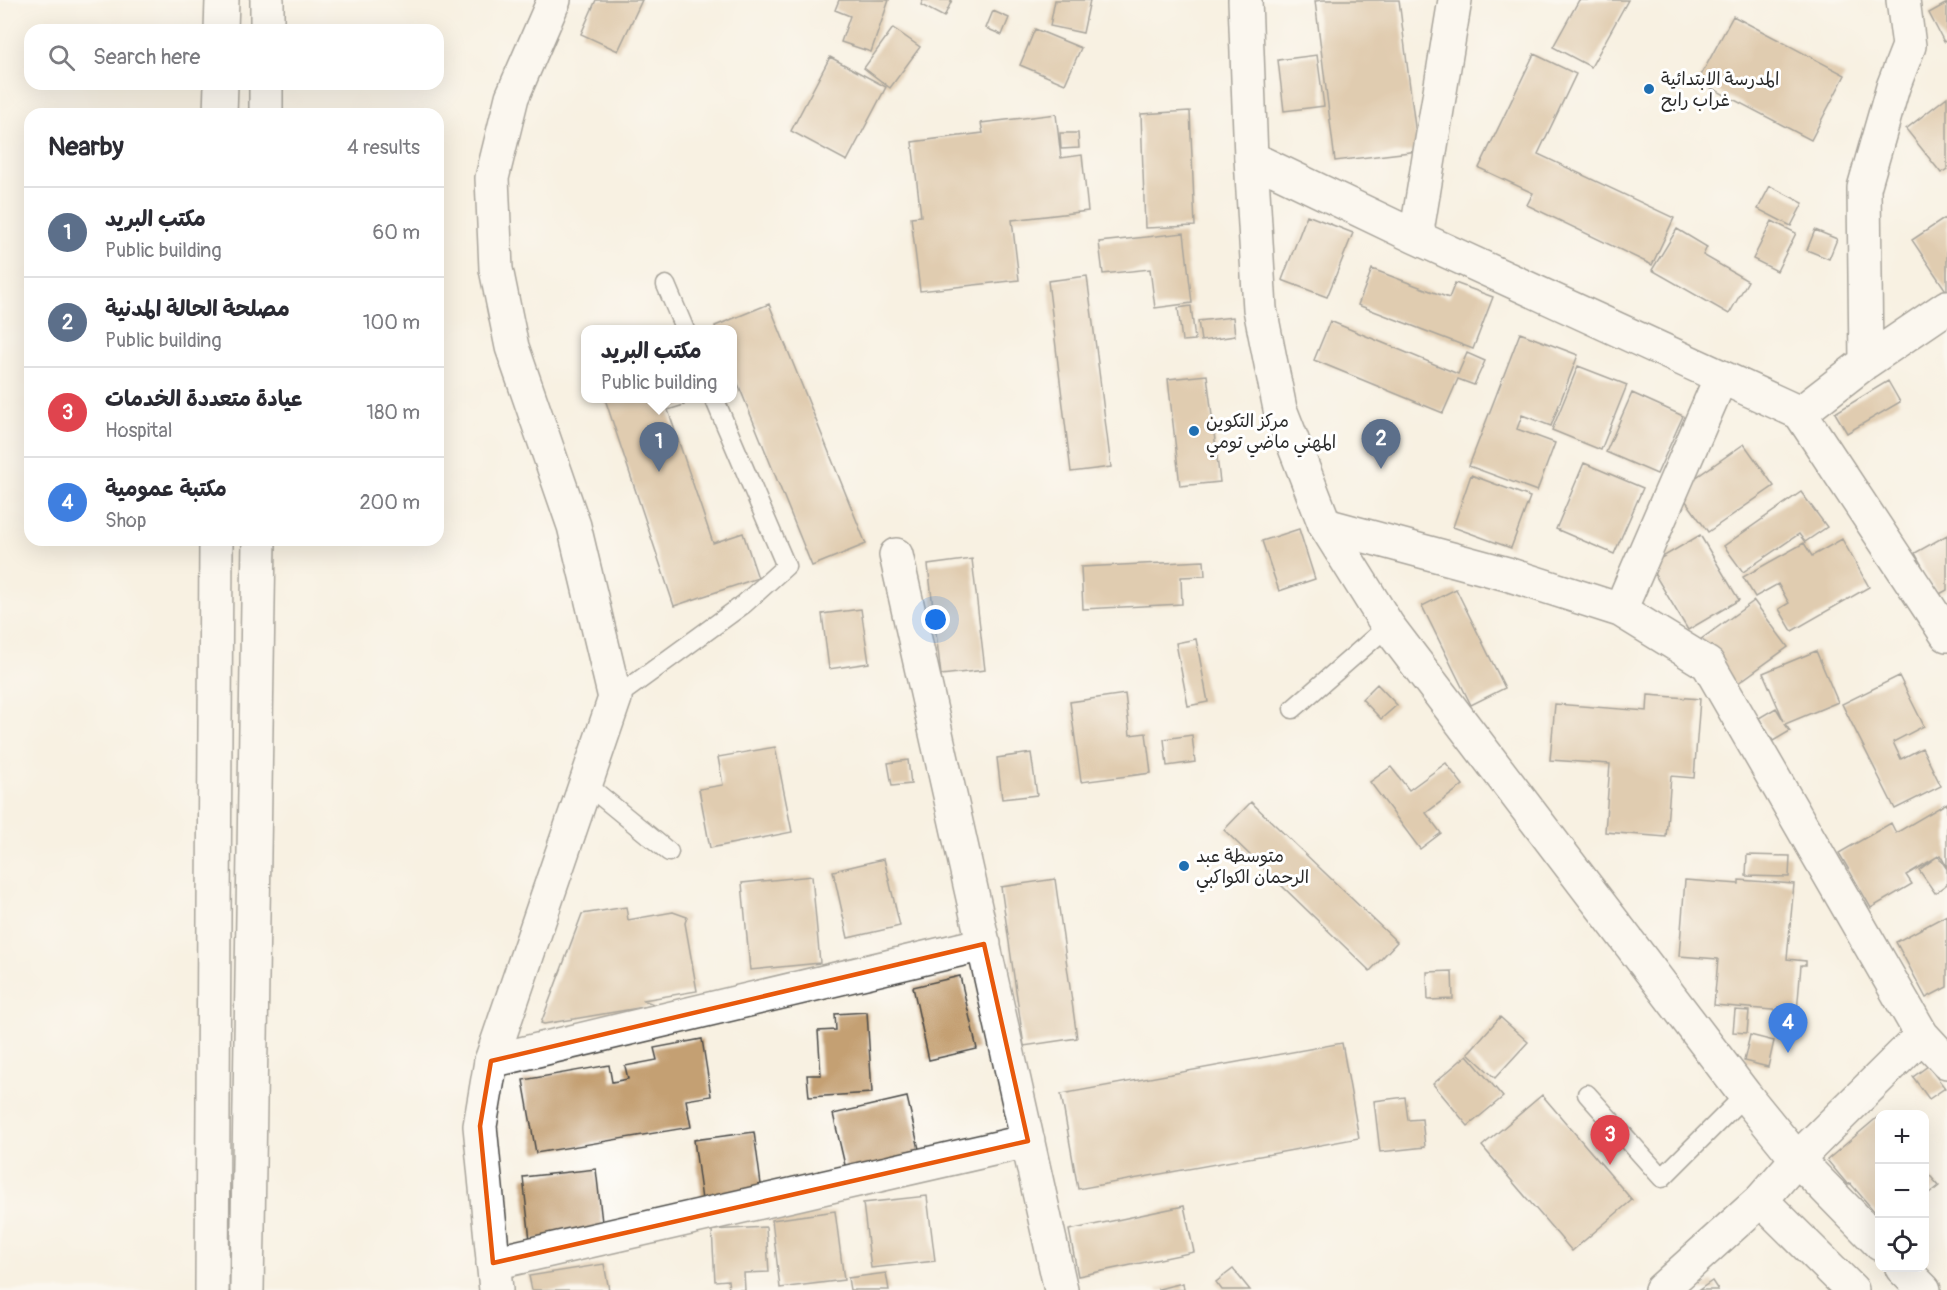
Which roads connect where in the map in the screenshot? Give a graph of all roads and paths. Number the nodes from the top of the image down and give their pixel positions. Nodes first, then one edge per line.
1 (222, 0) edge
2 (267, 0) edge
3 (554, 0) edge
4 (1245, 0) edge
5 (1455, 0) edge
6 (1903, 0) edge
7 (221, 24) edge
8 (267, 24) edge
9 (220, 90) edge
10 (266, 90) edge
11 (220, 108) edge
12 (266, 108) edge
13 (1251, 158) junction
14 (1416, 237) junction
15 (666, 285) dead end
16 (1947, 307) edge
17 (683, 325) edge
18 (1866, 362) junction
19 (1721, 377) junction
20 (716, 403) edge
21 (1800, 413) junction
22 (1325, 525) junction
23 (216, 546) edge
24 (259, 546) edge
25 (896, 555) dead end
26 (1620, 610) junction
27 (1388, 626) junction
28 (1947, 635) edge
29 (615, 698) junction
30 (1293, 709) dead end
31 (586, 784) junction
32 (669, 852) dead end
33 (984, 944) junction
34 (1922, 1035) junction
35 (490, 1061) junction
36 (1947, 1062) edge
37 (1587, 1094) dead end
38 (1745, 1095) junction
39 (1028, 1141) junction
40 (1797, 1160) junction
41 (1761, 1200) junction
42 (1875, 1239) edge
43 (1906, 1272) edge
44 (495, 1277) edge
45 (212, 1290) edge
46 (247, 1290) edge
47 (1061, 1290) edge
48 (1661, 1290) edge
49 (1852, 1290) edge
50 (1924, 1290) edge

1 - 7 main road
2 - 8 main road
3 - 29 main road
4 - 13 main road
5 - 14 main road
6 - 18 main road
9 - 11 main road
10 - 12 main road
13 - 14 main road
13 - 22 main road
14 - 19 main road
15 - 17 lane
16 - 18 main road
18 - 21 main road
19 - 21 main road
19 - 26 main road
20 - 29 lane
21 - 28 main road
22 - 26 main road
22 - 27 main road
23 - 45 main road
24 - 46 main road
25 - 33 main road
26 - 34 main road
27 - 30 lane
27 - 38 main road
29 - 31 main road
31 - 32 lane
31 - 35 main road
33 - 35 main road
33 - 39 main road
34 - 36 main road
34 - 40 main road
35 - 44 main road
37 - 38 lane
38 - 40 main road
39 - 44 main road
39 - 47 main road
40 - 41 main road
40 - 42 main road
41 - 48 main road
41 - 49 main road
43 - 50 main road

